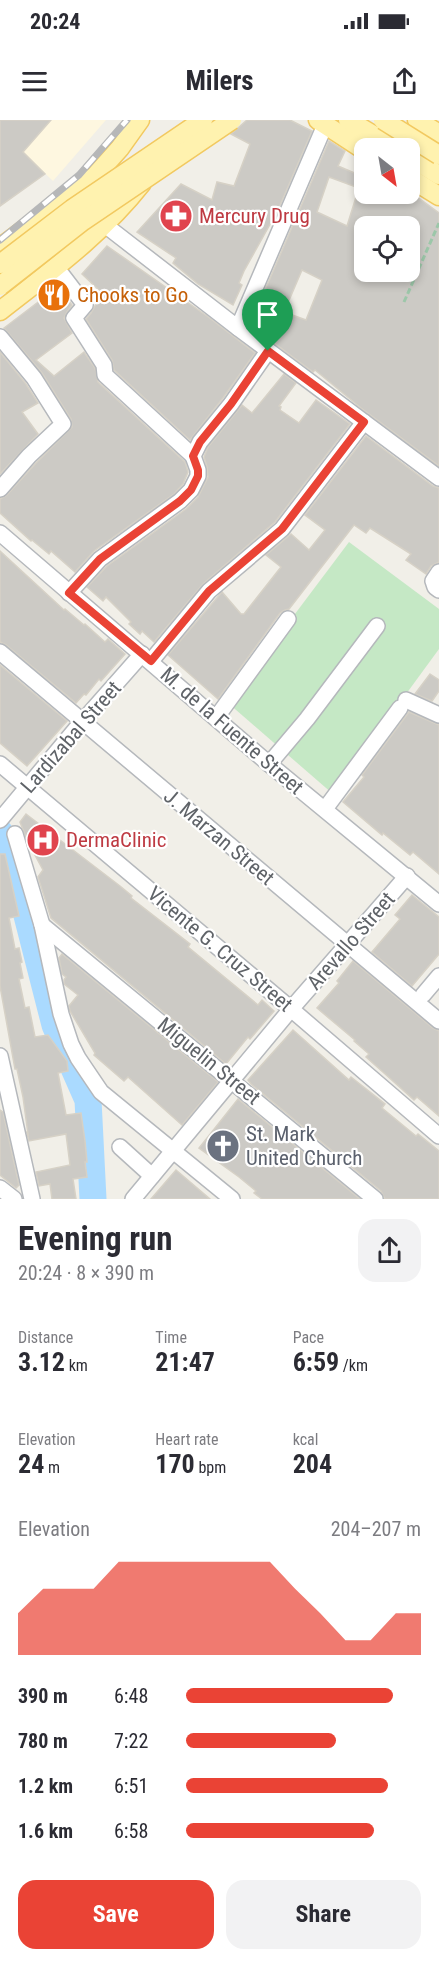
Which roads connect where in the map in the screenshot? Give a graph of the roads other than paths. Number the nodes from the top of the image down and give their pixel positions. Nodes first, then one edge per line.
1 (140, 120) edge
2 (186, 120) edge
3 (203, 120) edge
4 (232, 120) edge
5 (348, 120) edge
6 (383, 120) edge
7 (321, 122) edge
8 (419, 122) edge
9 (439, 134) edge
10 (378, 138) edge
11 (410, 138) edge
12 (354, 143) edge
13 (439, 155) edge
14 (420, 164) edge
15 (439, 176) edge
16 (420, 184) edge
17 (439, 196) edge
18 (43, 215) junction
19 (105, 225) junction
20 (0, 248) edge
21 (71, 256) junction
22 (0, 264) edge
23 (56, 267) junction
24 (0, 286) edge
25 (0, 311) edge
26 (238, 328) junction
27 (0, 336) edge
28 (268, 351) junction
29 (364, 422) junction
30 (193, 456) junction
31 (439, 478) edge
32 (0, 489) edge
33 (0, 533) edge
34 (439, 572) edge
35 (439, 590) edge
36 (69, 593) junction
37 (288, 619) dead end
38 (377, 626) dead end
39 (0, 652) edge
40 (147, 658) junction
41 (439, 715) edge
42 (216, 718) junction
43 (82, 722) junction
44 (0, 764) edge
45 (269, 764) junction
46 (28, 787) junction
47 (325, 809) junction
48 (2, 816) edge
49 (15, 834) dead end
50 (407, 876) junction
51 (439, 904) edge
52 (42, 925) junction
53 (347, 944) junction
54 (439, 976) edge
55 (423, 995) dead end
56 (291, 1009) junction
57 (439, 1021) edge
58 (0, 1056) edge
59 (233, 1081) junction
60 (439, 1136) edge
61 (120, 1147) dead end
62 (172, 1151) junction
63 (152, 1176) junction
64 (0, 1188) edge
65 (14, 1199) edge
66 (32, 1199) edge
67 (133, 1199) edge
68 (232, 1199) edge
69 (375, 1199) edge

1 - 18 main road
2 - 19 main road
3 - 22 main road, bridge
4 - 24 main road, bridge
5 - 10 main road
6 - 13 main road, bridge
7 - 12 main road
7 - 26 street
8 - 9 main road
8 - 11 main road
14 - 15 main road
16 - 17 main road
18 - 20 main road
18 - 21 main road
19 - 21 main road
19 - 26 street
21 - 23 main road
23 - 25 main road
23 - 30 street
26 - 28 street
27 - 32 street
28 - 29 street
28 - 30 street
29 - 31 street
29 - 40 street, Lardizabal Street
30 - 36 street
33 - 36 street, M. de la Fuente Street
34 - 35 street
36 - 40 street, M. de la Fuente Street
37 - 42 street
38 - 45 street
39 - 43 street, J. Marzan Street
40 - 42 street, M. de la Fuente Street
40 - 43 street, Lardizabal Street
41 - 47 street
42 - 45 street, M. de la Fuente Street
43 - 46 street, Lardizabal Street
43 - 53 street, J. Marzan Street
44 - 46 street, Vicente G. Cruz Street
45 - 47 street, M. de la Fuente Street
46 - 48 street, Lardizabal Street
46 - 56 street, Vicente G. Cruz Street
47 - 50 street, M. de la Fuente Street
49 - 52 street
50 - 51 street, M. de la Fuente Street
50 - 53 street, Arevallo Street
52 - 59 street, Miguelin Street
52 - 62 street
53 - 56 street, Arevallo Street
53 - 57 street, J. Marzan Street
54 - 55 street
56 - 59 street, Arevallo Street
56 - 60 street, Vicente G. Cruz Street
58 - 66 street
59 - 62 street, Arevallo Street
59 - 69 street, Miguelin Street
61 - 63 street
62 - 63 street, Arevallo Street
62 - 68 street
63 - 67 street, Arevallo Street
64 - 65 street

